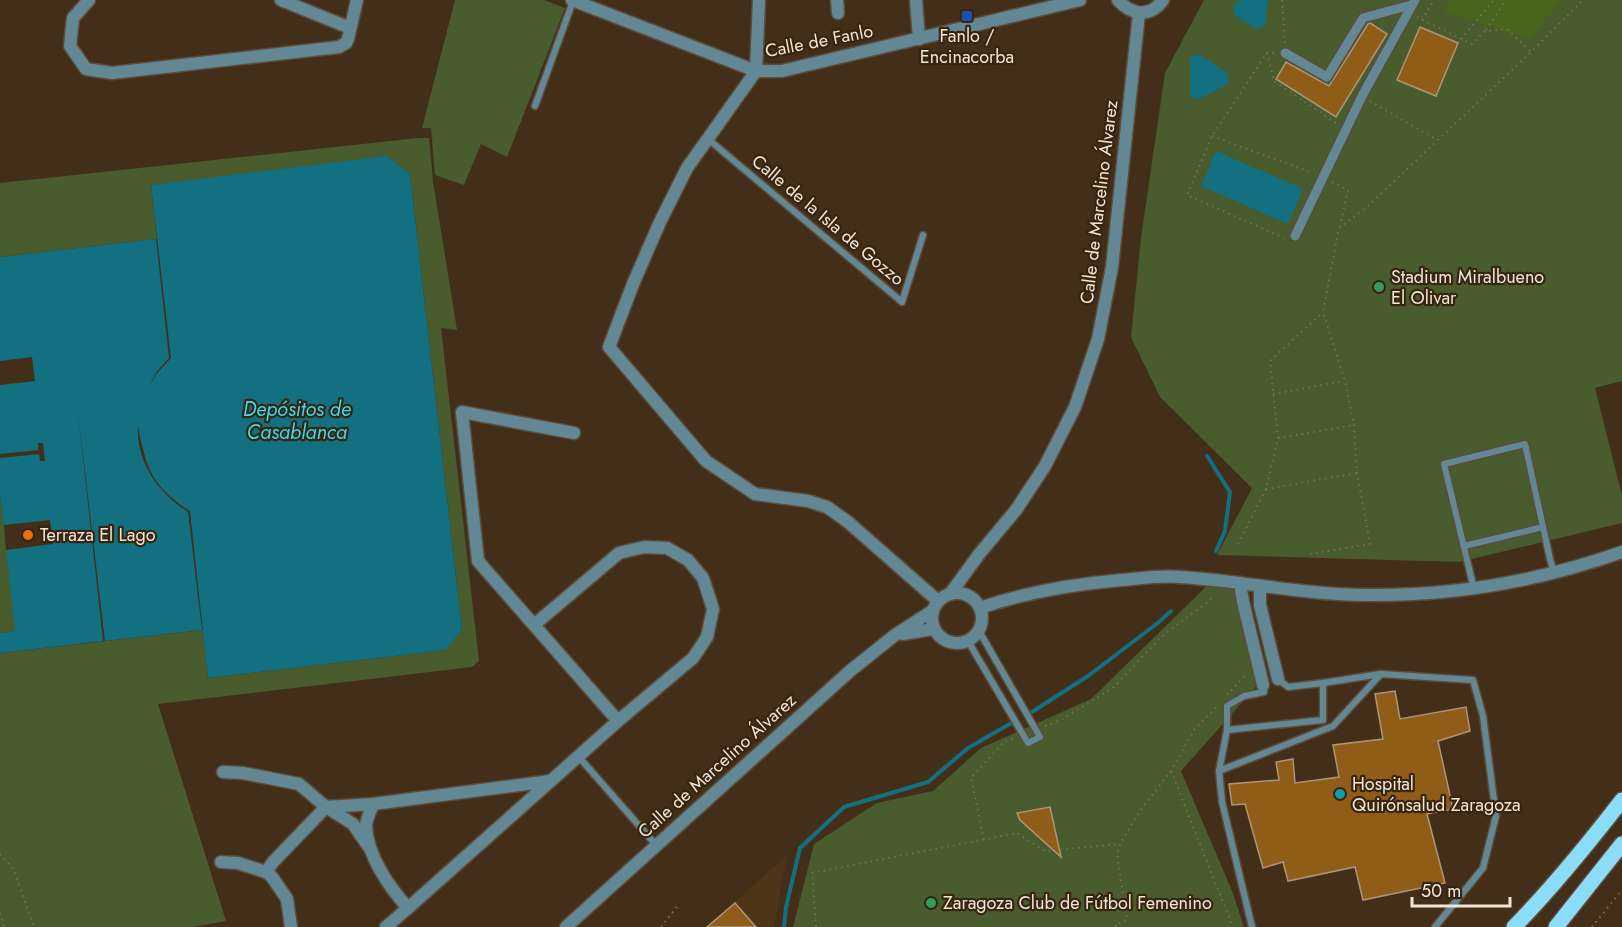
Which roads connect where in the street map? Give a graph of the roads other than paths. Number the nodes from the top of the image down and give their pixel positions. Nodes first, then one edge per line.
1 (89, 0) edge
2 (281, 0) edge
3 (357, 0) edge
4 (573, 0) edge
5 (759, 0) edge
6 (837, 0) edge
7 (916, 0) edge
8 (1080, 0) edge
9 (1118, 0) edge
10 (1163, 0) edge
11 (1411, 6) edge
12 (838, 13) dead end
13 (1139, 13) junction
14 (350, 28) junction
15 (919, 39) junction
16 (1285, 52) road end
17 (756, 71) junction
18 (535, 106) dead end
19 (708, 139) junction
20 (923, 235) dead end
21 (1295, 236) road end
22 (574, 433) dead end
23 (1544, 528) junction
24 (1464, 546) junction
25 (1622, 552) edge
26 (1554, 573) junction
27 (965, 574) junction
28 (1240, 583) junction
29 (1260, 586) junction
30 (1474, 590) junction
31 (950, 594) junction
32 (967, 595) junction
33 (935, 606) junction
34 (980, 608) junction
35 (534, 625) junction
36 (933, 628) junction
37 (979, 631) junction
38 (895, 635) junction
39 (968, 641) junction
40 (1381, 674) junction
41 (1278, 679) joint
42 (1323, 684) junction
43 (1263, 685) joint
44 (618, 721) junction
45 (1227, 730) junction
46 (578, 756) junction
47 (1219, 771) junction
48 (222, 772) dead end
49 (550, 781) junction
50 (1622, 800) edge
51 (373, 804) junction
52 (326, 807) junction
53 (1622, 844) edge
54 (657, 845) junction
55 (371, 850) junction
56 (221, 862) dead end
57 (266, 872) junction
58 (408, 908) junction
59 (291, 927) edge
60 (386, 927) edge
61 (566, 927) edge
62 (1252, 927) edge
63 (1435, 927) edge
64 (1514, 927) edge
65 (1556, 927) edge

1 - 14 street
2 - 14 street
3 - 14 street
4 - 17 street, Calle de Fanlo
4 - 18 lane
5 - 17 street
6 - 12 street
7 - 15 street
8 - 15 street, Calle de Fanlo
9 - 13 street
10 - 13 street
11 - 16 street
11 - 21 street
13 - 27 street, Calle de Marcelino Álvarez
15 - 17 street, Calle de Fanlo
17 - 19 street
19 - 20 lane, Calle de la Isla de Gozzo
19 - 33 street
22 - 35 street
23 - 24 lane
23 - 24 lane
23 - 26 lane
24 - 30 lane
25 - 26 street
26 - 30 street
27 - 31 street, Calle de Marcelino Álvarez
27 - 32 street
28 - 29 street
28 - 34 street
28 - 43 street
29 - 30 street
29 - 41 street
31 - 32 street
31 - 33 street, Calle de Marcelino Álvarez
32 - 34 street
33 - 36 street
33 - 38 street, Calle de Marcelino Álvarez
34 - 37 street
35 - 44 street
35 - 44 street
36 - 38 street, Calle de Marcelino Álvarez
36 - 39 street
37 - 39 street
37 - 39 lane
38 - 54 street, Calle de Marcelino Álvarez
40 - 42 lane
40 - 47 lane
40 - 63 lane
41 - 42 lane
42 - 45 lane
43 - 45 lane
44 - 46 street
45 - 47 lane
46 - 49 street
46 - 54 lane
47 - 62 lane
48 - 52 street
49 - 51 street
49 - 58 street
50 - 64 main road
51 - 52 street
51 - 55 street
52 - 55 street
52 - 57 street
53 - 65 main road
54 - 61 street, Calle de Marcelino Álvarez
55 - 58 street
56 - 57 street
57 - 59 street
58 - 60 street

